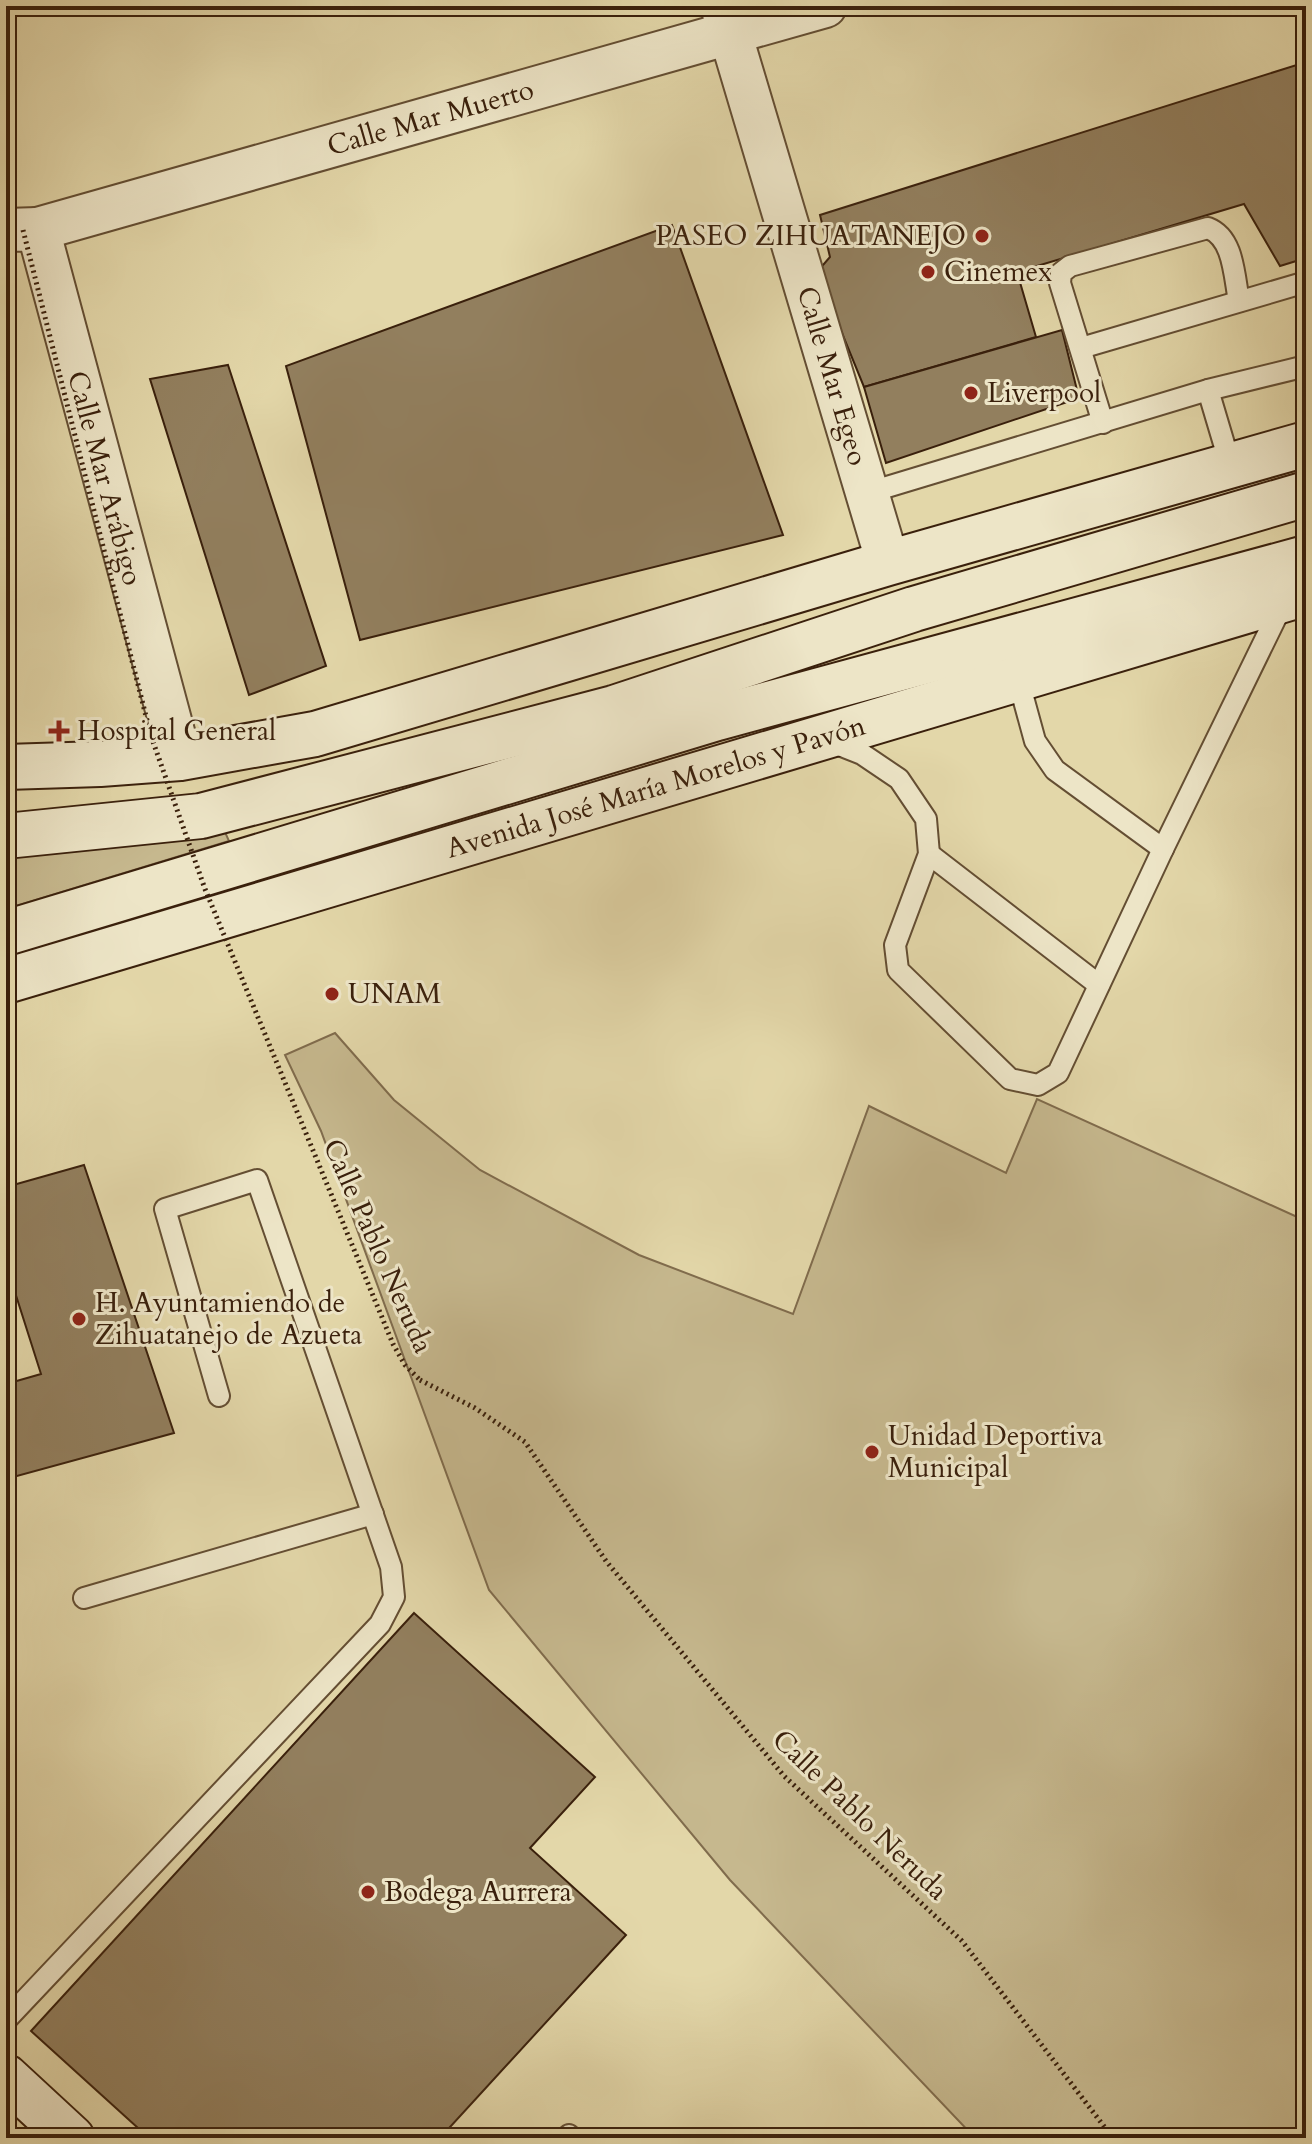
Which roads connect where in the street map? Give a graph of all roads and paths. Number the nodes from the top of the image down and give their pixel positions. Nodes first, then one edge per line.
1 (825, 6) edge
2 (726, 19) edge
3 (22, 230) edge
4 (1306, 282) edge
5 (1239, 301) junction
6 (1081, 348) junction
7 (1306, 366) edge
8 (1208, 390) junction
9 (1103, 423) junction
10 (1306, 444) edge
11 (1230, 464) junction
12 (867, 493) junction
13 (1306, 494) edge
14 (1306, 558) edge
15 (888, 563) junction
16 (1295, 596) edge
17 (589, 651) junction
18 (1018, 679) junction
19 (614, 708) junction
20 (822, 737) junction
21 (180, 758) junction
22 (6, 767) edge
23 (6, 836) edge
24 (1163, 849) junction
25 (929, 854) junction
26 (238, 863) junction
27 (256, 907) junction
28 (6, 933) edge
29 (6, 981) edge
30 (1099, 985) junction
31 (219, 1396) dead end
32 (373, 1514) junction
33 (84, 1598) dead end
34 (6, 2020) edge
35 (6, 2077) edge
36 (72, 2138) edge
37 (1113, 2138) edge

1 - 2 street, Calle Mar Muerto
2 - 3 street, Calle Mar Muerto
2 - 12 street, Calle Mar Egeo
3 - 21 street, Calle Mar Arábigo
3 - 37 path, Calle Pablo Neruda, bridge
4 - 5 lane
5 - 6 lane
5 - 6 lane
6 - 9 lane
7 - 8 lane
8 - 9 lane
8 - 11 lane
9 - 12 lane
10 - 11 main road
11 - 15 main road
12 - 15 street, Calle Mar Egeo
13 - 19 main road
14 - 26 main road, Avenida José María Morelos y Pavón
15 - 17 main road
16 - 18 main road, Avenida José María Morelos y Pavón
16 - 24 lane
17 - 19 main road
17 - 21 main road
18 - 20 main road, Avenida José María Morelos y Pavón
18 - 24 lane
19 - 23 main road
20 - 25 lane
20 - 27 main road, Avenida José María Morelos y Pavón
21 - 22 main road
24 - 30 lane
25 - 30 lane
25 - 30 lane
26 - 27 main road
26 - 28 main road, Avenida José María Morelos y Pavón
27 - 29 main road, Avenida José María Morelos y Pavón
31 - 32 lane
32 - 33 lane
32 - 34 lane
35 - 36 main road

